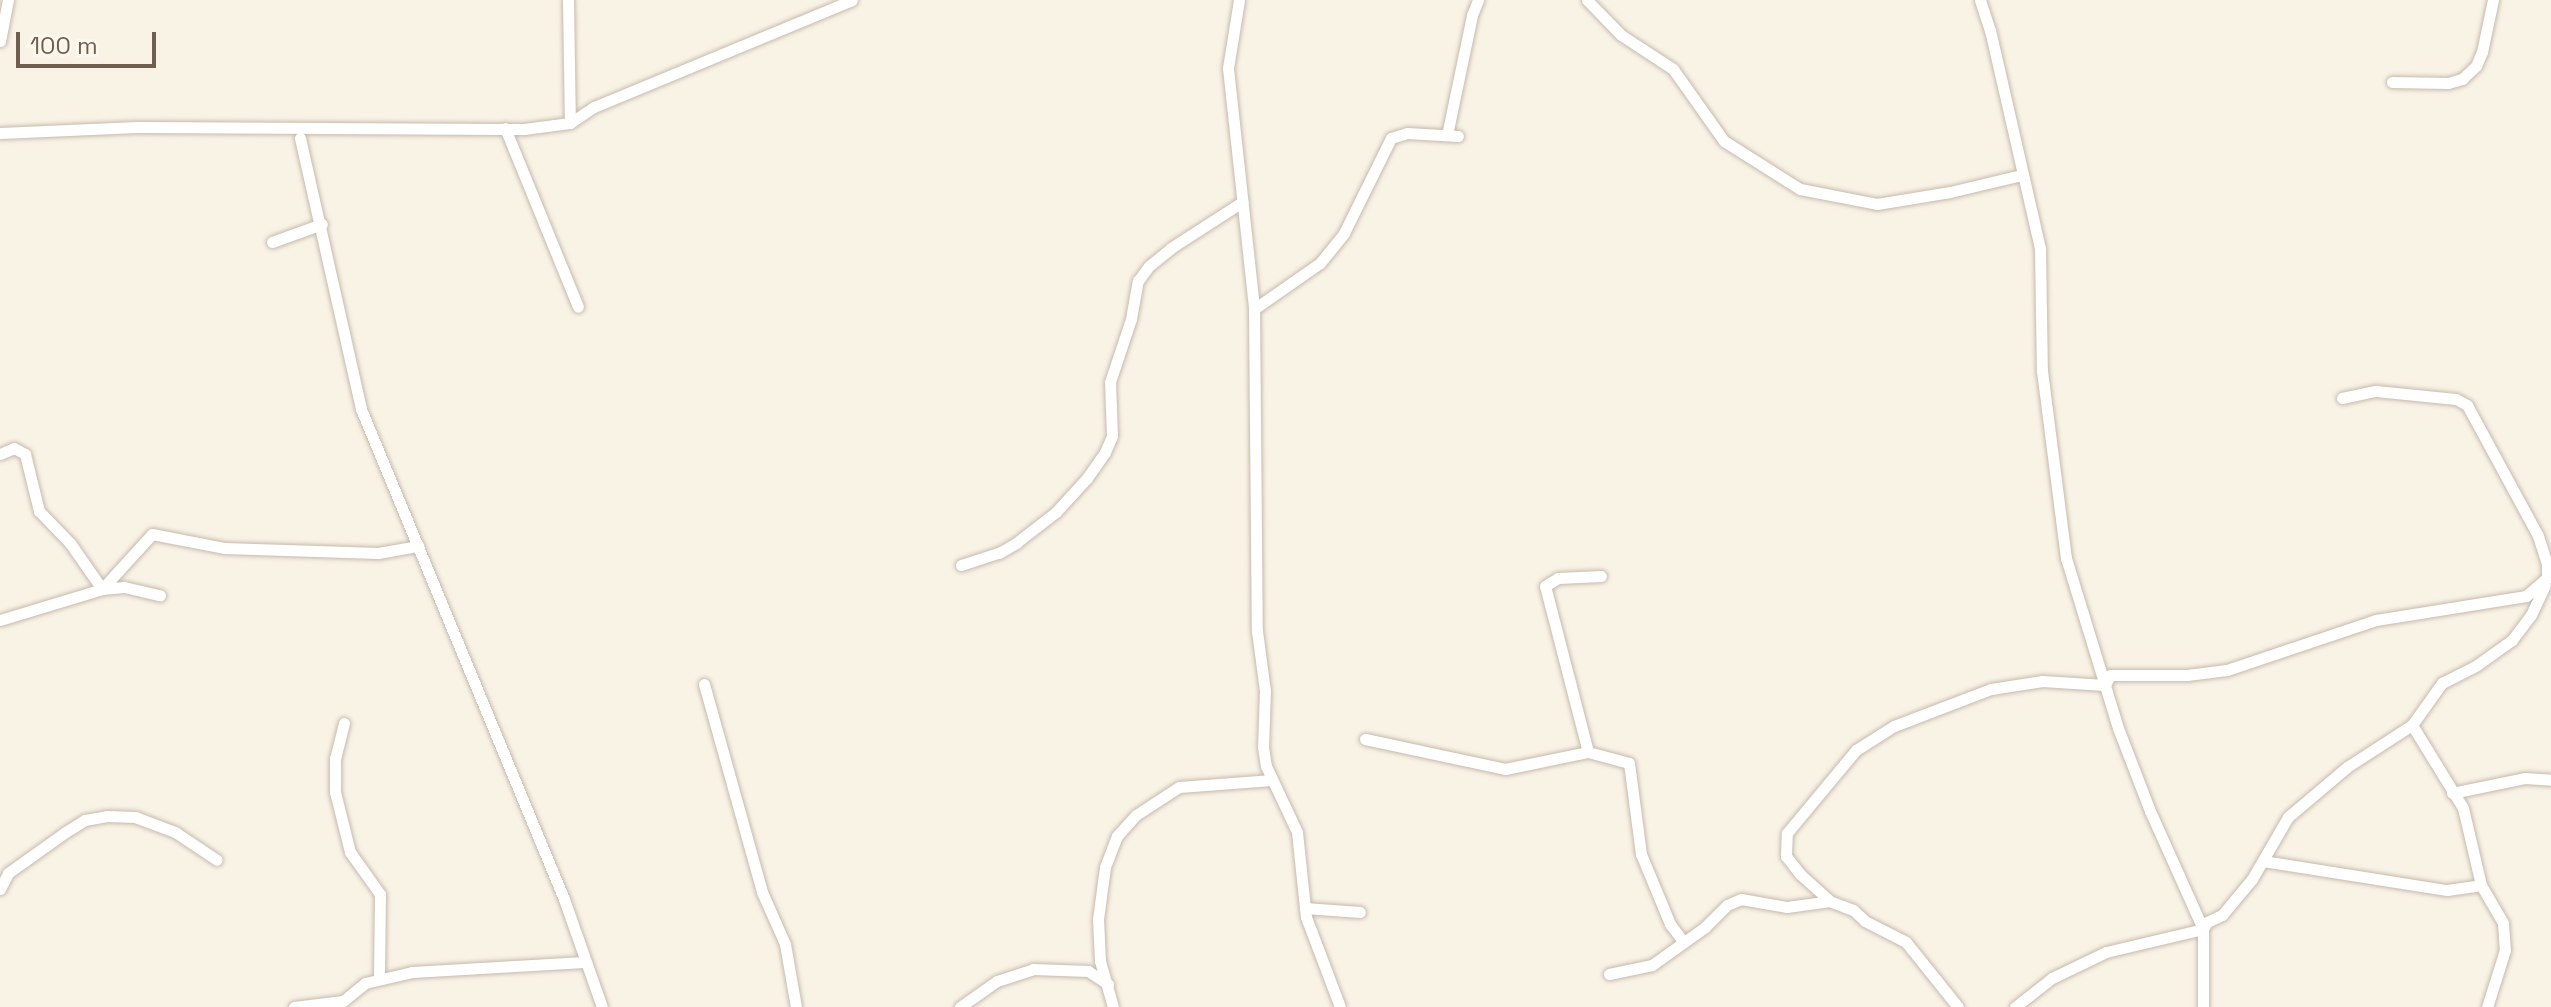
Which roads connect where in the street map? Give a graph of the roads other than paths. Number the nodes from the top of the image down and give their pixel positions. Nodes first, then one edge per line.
1 (8, 0) edge
2 (568, 0) edge
3 (852, 0) edge
4 (1239, 0) edge
5 (1478, 0) edge
6 (1587, 0) edge
7 (1980, 0) edge
8 (2493, 0) edge
9 (0, 41) edge
10 (2392, 82) dead end
11 (570, 123) junction
12 (281, 128) junction
13 (505, 128) junction
14 (317, 131) junction
15 (0, 133) edge
16 (300, 138) junction
17 (2022, 175) junction
18 (1242, 202) junction
19 (322, 224) junction
20 (272, 242) dead end
21 (578, 307) dead end
22 (1254, 309) junction
23 (2342, 398) dead end
24 (0, 454) edge
25 (418, 546) junction
26 (2548, 559) edge
27 (961, 565) dead end
28 (1601, 576) dead end
29 (2547, 578) junction
30 (102, 589) junction
31 (160, 595) dead end
32 (0, 620) edge
33 (704, 684) dead end
34 (2105, 685) junction
35 (344, 723) dead end
36 (2412, 725) junction
37 (1365, 739) dead end
38 (1588, 752) junction
39 (1272, 780) junction
40 (2551, 780) edge
41 (2452, 793) junction
42 (217, 860) dead end
43 (2263, 861) junction
44 (2481, 885) junction
45 (0, 889) edge
46 (1830, 901) junction
47 (1305, 908) junction
48 (1360, 912) dead end
49 (2203, 929) junction
50 (1683, 941) junction
51 (1100, 961) junction
52 (584, 962) junction
53 (1609, 974) dead end
54 (1098, 975) junction
55 (379, 979) junction
56 (1109, 984) junction
57 (294, 1007) edge
58 (602, 1007) edge
59 (796, 1007) edge
60 (960, 1007) edge
61 (1113, 1007) edge
62 (1340, 1007) edge
63 (1958, 1007) edge
64 (2015, 1007) edge
65 (2203, 1007) edge
66 (2487, 1007) edge

1 - 9 street
2 - 11 street
3 - 11 street
4 - 18 street
5 - 22 street
6 - 17 street
7 - 17 street
8 - 10 street
11 - 13 street
12 - 14 street
12 - 15 street
12 - 16 street
13 - 14 street
13 - 21 street
14 - 16 street
16 - 19 street
17 - 34 street
18 - 22 street
18 - 27 street
19 - 20 street
19 - 25 street
22 - 39 street
23 - 26 street
24 - 30 street
25 - 30 street
25 - 52 street
26 - 29 street
28 - 38 street
29 - 34 street
29 - 36 street
30 - 31 street
30 - 32 street
33 - 59 street
34 - 46 street
34 - 49 street
35 - 55 street
36 - 41 street
36 - 43 street
37 - 38 street
38 - 50 street
39 - 47 street
39 - 51 street
40 - 41 street
41 - 44 street
42 - 45 street
43 - 44 street
43 - 49 street
44 - 66 street
46 - 50 street
46 - 63 street
47 - 48 street
47 - 62 street
49 - 64 street
49 - 65 street
50 - 53 street
51 - 54 street
51 - 56 street
52 - 55 street
52 - 58 street
54 - 56 street
54 - 60 street
55 - 57 street
56 - 61 street

